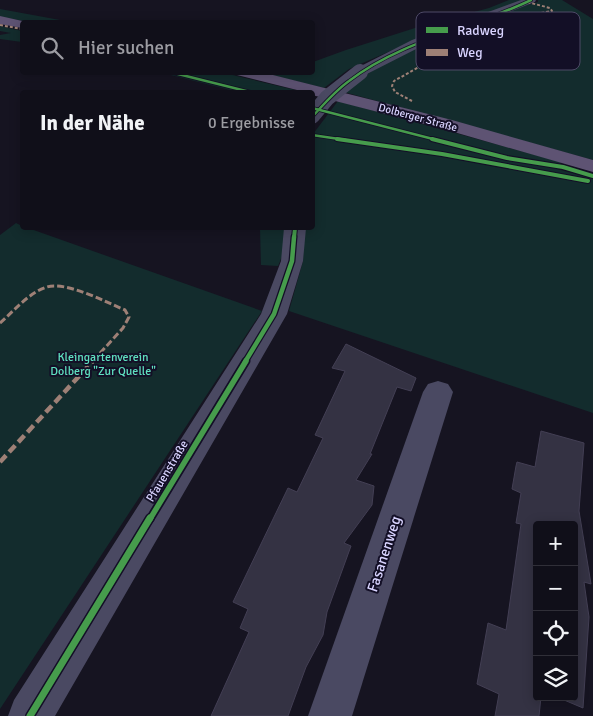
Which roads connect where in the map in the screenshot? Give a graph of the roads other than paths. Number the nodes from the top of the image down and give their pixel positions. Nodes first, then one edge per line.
1 (531, 0) edge
2 (499, 12) edge
3 (0, 20) edge
4 (20, 24) edge
5 (416, 44) edge
6 (254, 75) edge
7 (313, 90) edge
8 (315, 91) edge
9 (315, 112) edge
10 (593, 166) edge
11 (295, 230) edge
12 (438, 392) dead end
13 (30, 716) edge
14 (330, 716) edge

1 - 2 street, bridge
3 - 4 main road
5 - 9 street, bridge
6 - 7 main road, Dolberger Straße
8 - 10 main road, Dolberger Straße
11 - 13 street, Pfauenstraße
12 - 14 street, Fasanenweg

